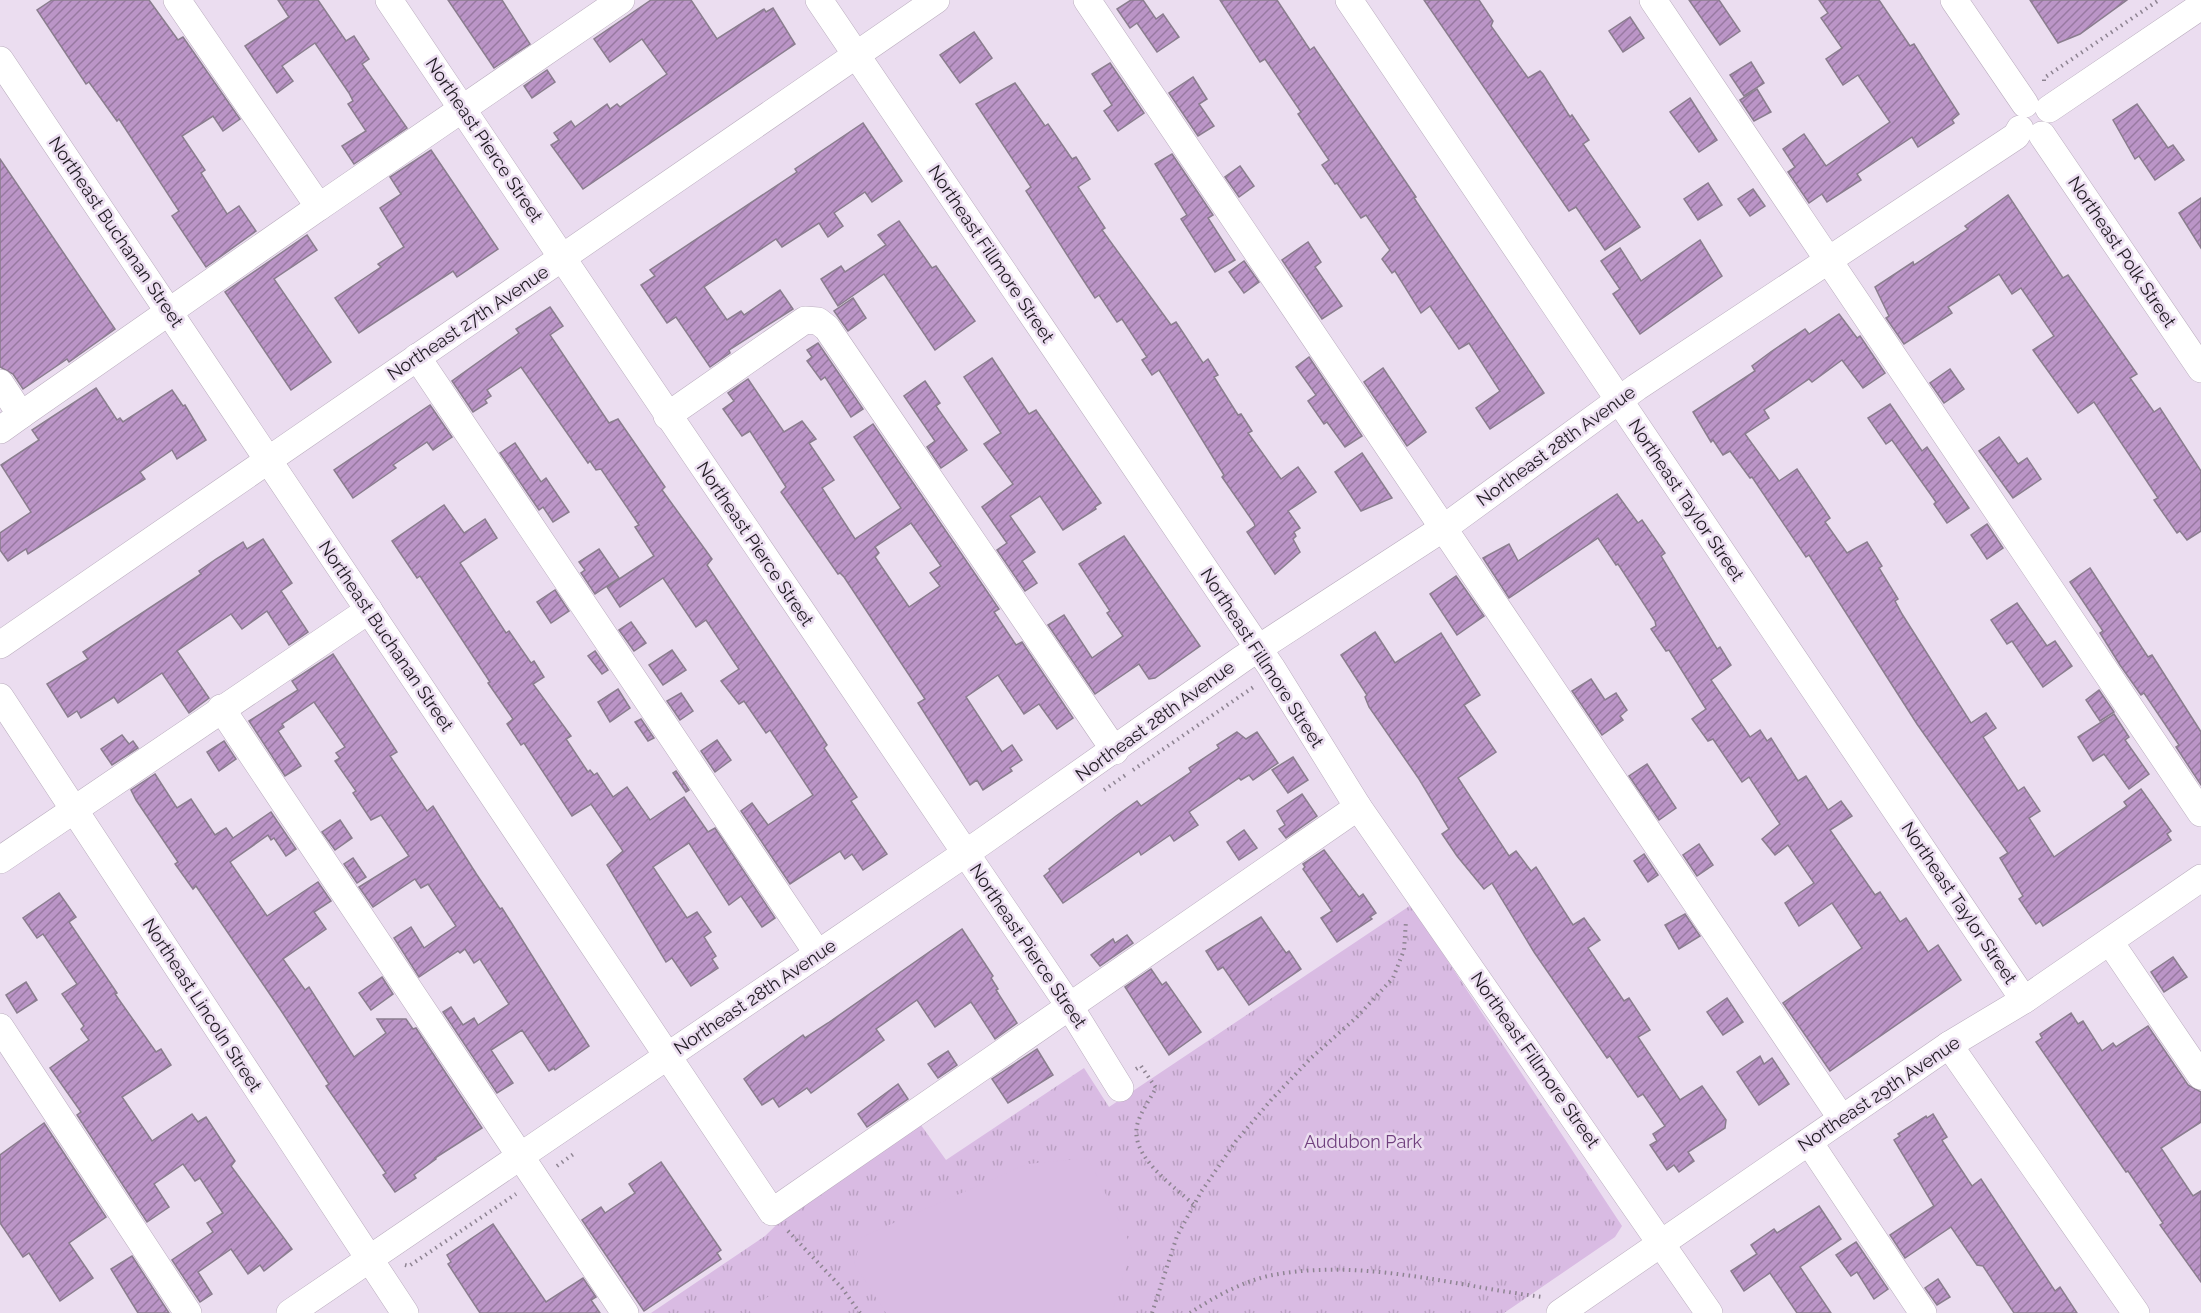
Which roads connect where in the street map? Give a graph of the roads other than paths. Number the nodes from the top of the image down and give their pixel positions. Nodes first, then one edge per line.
1 (177, 0) edge
2 (388, 0) edge
3 (819, 0) edge
4 (936, 0) edge
5 (1087, 0) edge
6 (1349, 0) edge
7 (1653, 0) edge
8 (1954, 0) edge
9 (611, 3) edge
10 (2201, 6) edge
11 (856, 55) junction
12 (0, 60) edge
13 (461, 108) junction
14 (2036, 113) junction
15 (319, 207) junction
16 (564, 257) junction
17 (1830, 260) junction
18 (171, 313) junction
19 (417, 357) junction
20 (2201, 369) edge
21 (0, 383) edge
22 (1619, 401) junction
23 (667, 416) junction
24 (11, 422) edge
25 (269, 460) junction
26 (1445, 527) junction
27 (369, 610) junction
28 (0, 645) edge
29 (1258, 648) junction
30 (0, 697) edge
31 (221, 708) junction
32 (1115, 751) junction
33 (1358, 807) junction
34 (74, 809) junction
35 (2201, 813) edge
36 (966, 853) junction
37 (0, 860) edge
38 (2201, 878) edge
39 (2110, 942) junction
40 (818, 954) junction
41 (2024, 1000) junction
42 (1070, 1007) junction
43 (0, 1027) edge
44 (1949, 1045) junction
45 (667, 1058) junction
46 (2201, 1076) edge
47 (1119, 1085) road end
48 (1842, 1119) junction
49 (1809, 1142) junction
50 (521, 1158) junction
51 (1662, 1243) junction
52 (369, 1259) junction
53 (1552, 1305) edge
54 (188, 1313) edge
55 (290, 1313) edge
56 (405, 1313) edge
57 (626, 1313) edge
58 (1708, 1313) edge
59 (1923, 1313) edge
60 (2136, 1313) edge

1 - 15 street
2 - 13 street, Northeast Pierce Street
3 - 11 street, Northeast Fillmore Street
4 - 11 street, Northeast 27th Avenue
5 - 26 street
6 - 22 street, Northeast Taylor Street
7 - 17 street
8 - 14 street, Northeast Polk Street
9 - 13 street
10 - 14 street, Northeast 28th Avenue
11 - 16 street, Northeast 27th Avenue
11 - 29 street, Northeast Fillmore Street
12 - 18 street, Northeast Buchanan Street
13 - 15 street
13 - 16 street, Northeast Pierce Street
14 - 17 street, Northeast 28th Avenue
14 - 20 street, Northeast Polk Street
15 - 18 street
16 - 19 street, Northeast 27th Avenue
16 - 23 street, Northeast Pierce Street
17 - 22 street, Northeast 28th Avenue
17 - 35 street
18 - 24 street
18 - 25 street, Northeast Buchanan Street
19 - 25 street, Northeast 27th Avenue
19 - 40 street
21 - 24 street
22 - 26 street, Northeast 28th Avenue
22 - 41 street, Northeast Taylor Street
23 - 32 street
23 - 36 street, Northeast Pierce Street
25 - 27 street, Northeast Buchanan Street
25 - 28 street, Northeast 27th Avenue
26 - 29 street, Northeast 28th Avenue
26 - 48 street
27 - 31 street
27 - 45 street, Northeast Buchanan Street
29 - 32 street, Northeast 28th Avenue
29 - 33 street, Northeast Fillmore Street
30 - 34 street, Northeast Lincoln Street
31 - 34 street
31 - 50 street
32 - 36 street, Northeast 28th Avenue
33 - 42 street
33 - 51 street, Northeast Fillmore Street
34 - 37 street
34 - 52 street, Northeast Lincoln Street
36 - 40 street, Northeast 28th Avenue
36 - 42 street, Northeast Pierce Street
38 - 39 street, Northeast 29th Avenue
39 - 41 street, Northeast 29th Avenue
39 - 46 street
40 - 45 street, Northeast 28th Avenue
41 - 44 street, Northeast 29th Avenue
42 - 45 street, Northeast Buchanan Street
42 - 47 street, Northeast Pierce Street
43 - 54 street
44 - 48 street, Northeast 29th Avenue
44 - 60 street
45 - 50 street, Northeast 28th Avenue
48 - 49 street, Northeast 29th Avenue
49 - 51 street, Northeast 29th Avenue
49 - 59 street
50 - 52 street, Northeast 28th Avenue
50 - 57 street
51 - 53 street, Northeast 29th Avenue
51 - 58 street, Northeast Fillmore Street
52 - 55 street, Northeast 28th Avenue
52 - 56 street, Northeast Lincoln Street

